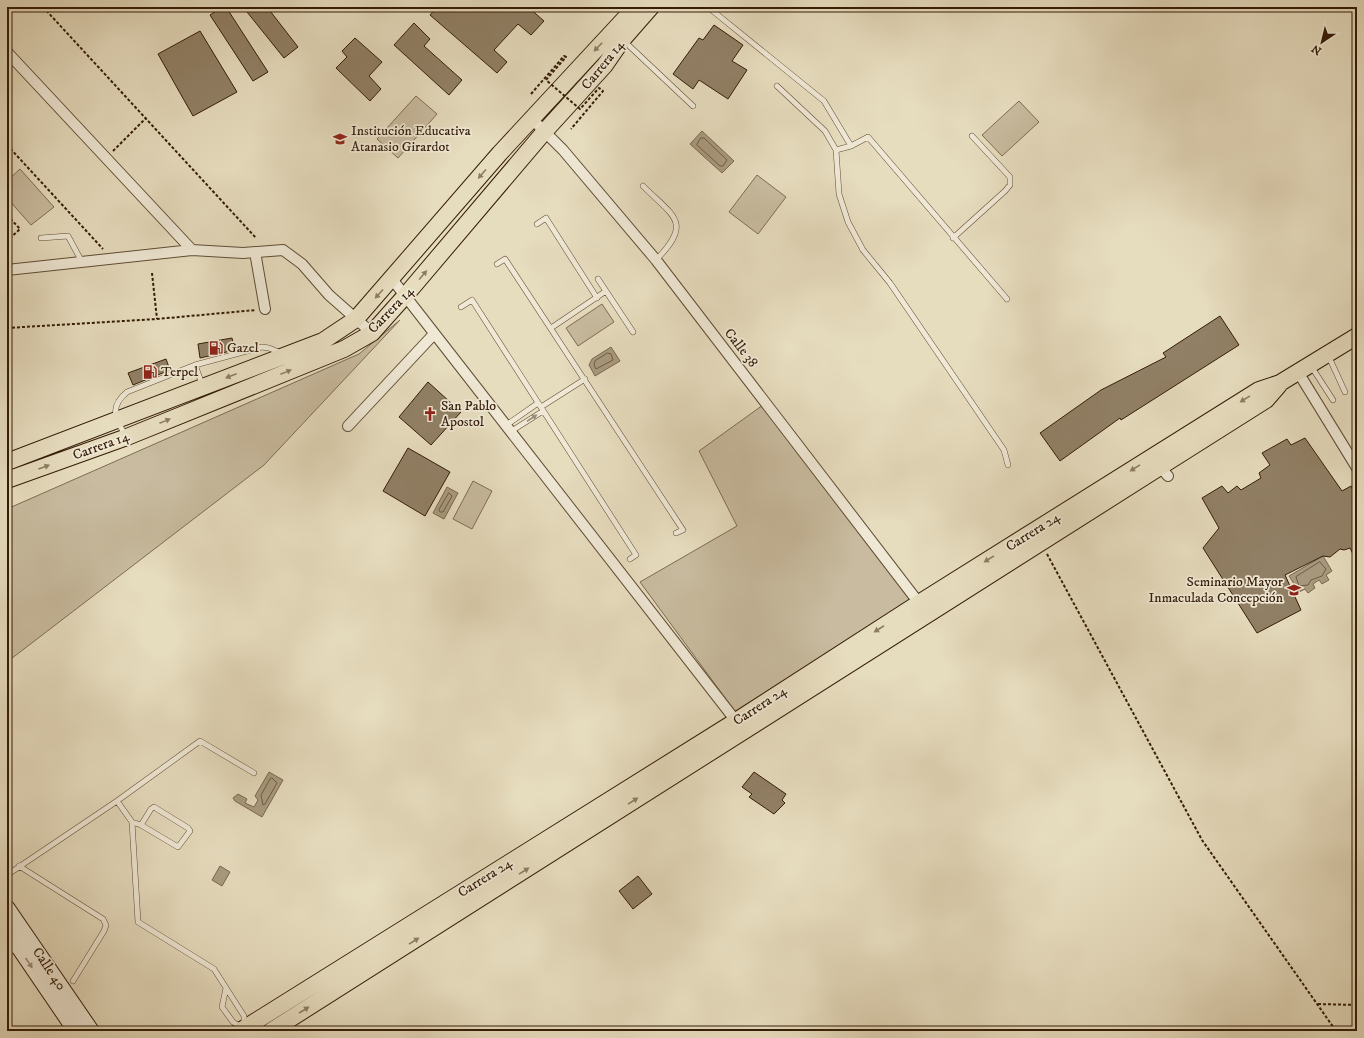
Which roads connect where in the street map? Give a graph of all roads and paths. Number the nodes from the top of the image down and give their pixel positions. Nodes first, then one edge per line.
1 (43, 7) edge
2 (708, 7) edge
3 (640, 9) edge
4 (618, 35) junction
5 (7, 52) edge
6 (777, 86) dead end
7 (531, 94) dead end
8 (693, 106) dead end
9 (146, 118) junction
10 (531, 118) junction
11 (571, 129) dead end
12 (545, 132) junction
13 (972, 136) dead end
14 (7, 145) edge
15 (851, 146) junction
16 (836, 150) junction
17 (106, 158) junction
18 (507, 160) junction
19 (643, 186) dead end
20 (7, 215) edge
21 (536, 224) dead end
22 (41, 238) dead end
23 (256, 238) dead end
24 (953, 238) junction
25 (7, 242) edge
26 (192, 250) junction
27 (106, 252) dead end
28 (255, 252) junction
29 (656, 260) junction
30 (82, 262) junction
31 (497, 264) dead end
32 (7, 270) edge
33 (152, 273) dead end
34 (392, 279) junction
35 (598, 280) dead end
36 (606, 291) junction
37 (405, 296) junction
38 (596, 298) junction
39 (1007, 299) dead end
40 (461, 307) dead end
41 (265, 309) joint
42 (356, 319) junction
43 (157, 320) junction
44 (7, 328) edge
45 (551, 328) junction
46 (372, 332) junction
47 (633, 332) dead end
48 (434, 334) junction
49 (1357, 336) edge
50 (1328, 354) junction
51 (284, 356) junction
52 (195, 365) junction
53 (1304, 369) junction
54 (585, 379) junction
55 (202, 387) junction
56 (1345, 392) dead end
57 (1333, 400) dead end
58 (541, 407) junction
59 (116, 421) junction
60 (348, 426) dead end
61 (508, 429) junction
62 (127, 437) junction
63 (7, 462) edge
64 (1008, 465) dead end
65 (1160, 467) junction
66 (1357, 468) edge
67 (7, 480) edge
68 (676, 533) dead end
69 (1041, 543) junction
70 (630, 560) dead end
71 (919, 602) junction
72 (740, 726) junction
73 (254, 773) dead end
74 (116, 801) junction
75 (132, 822) junction
76 (141, 825) junction
77 (19, 866) junction
78 (7, 874) edge
79 (7, 907) edge
80 (19, 932) edge
81 (7, 954) edge
82 (73, 981) dead end
83 (226, 988) junction
84 (1318, 1004) junction
85 (1357, 1006) edge
86 (243, 1030) edge
87 (75, 1031) edge
88 (92, 1031) edge
89 (271, 1031) edge
90 (1336, 1031) edge

1 - 9 path
2 - 15 lane
3 - 4 main road, Carrera 14
4 - 8 lane
4 -> 10 main road, Carrera 14
4 - 12 main road, Carrera 14
5 - 17 street
6 - 16 lane
7 - 11 path, bridge
9 - 17 path
9 - 23 path
10 - 12 street, Calle 38
10 - 18 main road, Carrera 14
12 - 18 main road, Carrera 14
12 - 29 street, Calle 38
13 - 24 lane
14 - 27 path
15 - 16 lane
15 - 24 lane
16 - 64 lane
17 - 26 street
18 -> 34 main road, Carrera 14
37 -> 18 main road, Carrera 14
19 - 29 lane
20 - 25 path
21 - 38 lane
22 - 30 lane
24 - 39 lane
26 - 28 street
26 - 30 street
28 - 41 street
28 - 42 street
29 - 71 street, Calle 38
30 - 32 street
31 - 45 lane
33 - 43 path
34 - 37 street
34 -> 42 main road, Carrera 14
35 - 36 lane
36 - 38 lane
36 - 47 lane
37 - 46 main road, Carrera 14
37 - 48 street
38 - 45 lane
40 - 58 lane
41 - 43 path
42 - 46 street
42 - 51 main road, Carrera 14
43 - 44 path
45 - 54 lane
62 -> 46 main road, Carrera 14
48 - 60 street
48 - 61 street
49 - 50 main road, Carrera 24
50 - 53 main road, Carrera 24
50 - 56 lane
51 - 52 lane
51 -> 55 main road, Carrera 14
52 - 55 lane
52 - 59 lane
53 - 57 lane
53 - 65 main road, Carrera 24
53 - 66 street
54 - 58 lane
54 - 68 lane
55 - 59 main road, Carrera 14
61 -> 58 lane
58 - 61 lane
58 - 70 lane
59 - 62 lane
59 - 63 main road, Carrera 14
61 - 72 street
67 -> 62 main road, Carrera 14
65 - 69 main road, Carrera 24
65 -> 71 main road, Carrera 24
69 - 72 main road, Carrera 24
69 - 84 path
71 -> 72 main road, Carrera 24
72 - 86 main road, Carrera 24
89 -> 72 main road, Carrera 24
73 - 74 lane
74 - 75 lane
74 - 77 lane
75 - 76 lane
75 - 83 lane
76 - 76 lane
77 - 78 lane
77 - 82 lane
79 - 80 main road, Calle 40
80 - 81 lane
80 -> 87 main road, Calle 40
80 - 88 main road, Calle 40
83 - 86 lane
83 - 86 lane
84 - 85 path
84 - 90 path

